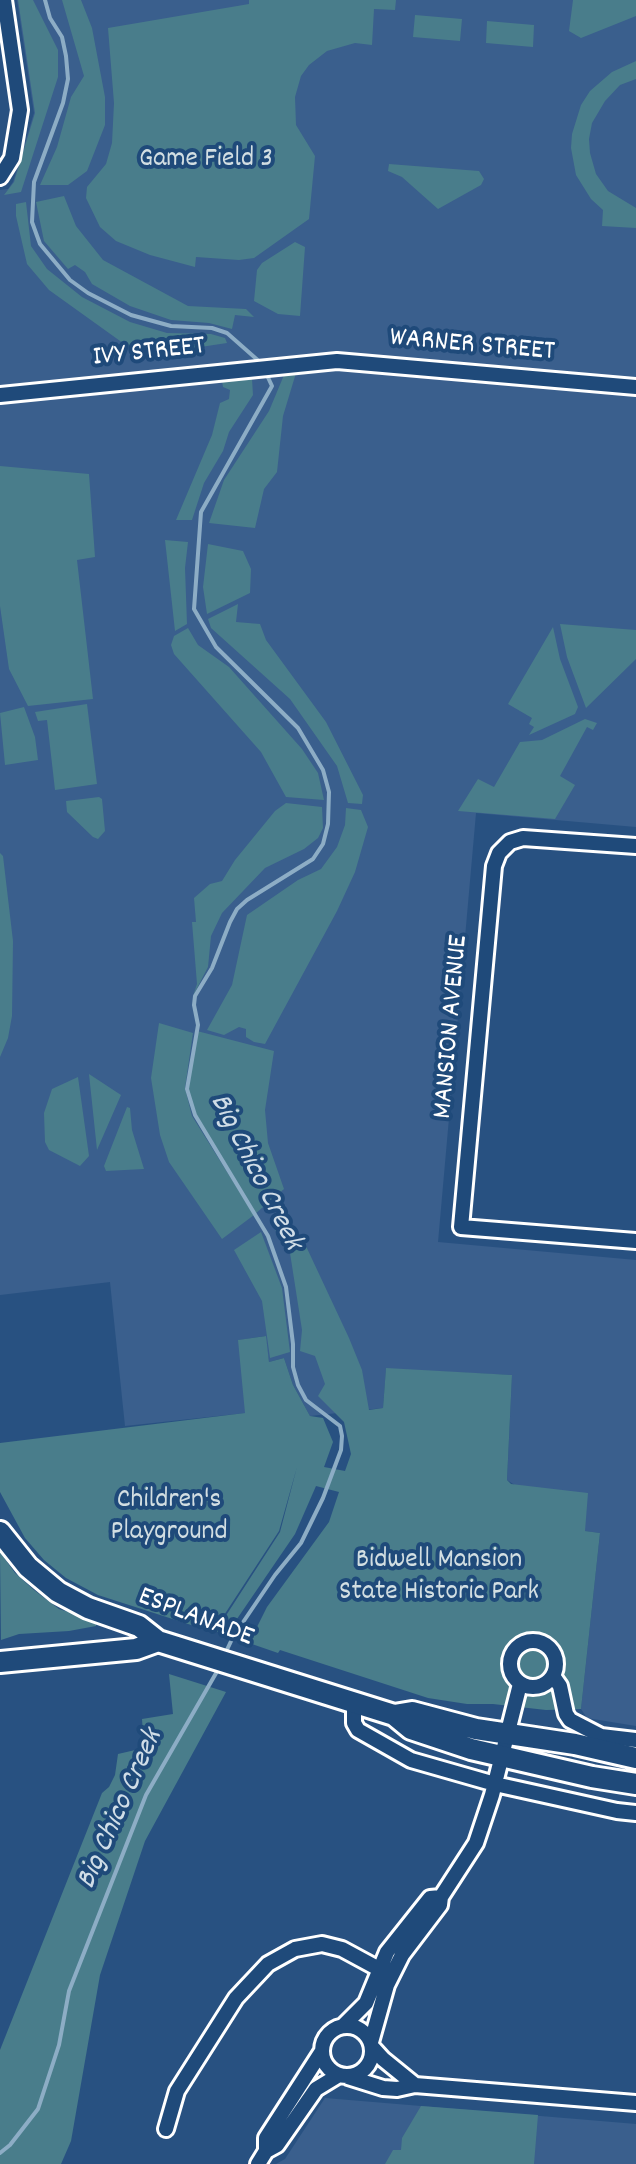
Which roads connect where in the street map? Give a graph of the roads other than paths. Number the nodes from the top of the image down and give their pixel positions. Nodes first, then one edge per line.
1 (4, 0) edge
2 (1, 177) edge
3 (300, 364) joint
4 (636, 387) edge
5 (0, 395) edge
6 (636, 846) edge
7 (636, 1241) edge
8 (0, 1532) edge
9 (158, 1641) junction
10 (0, 1662) edge
11 (553, 1676) junction
12 (520, 1684) junction
13 (354, 1703) junction
14 (394, 1715) junction
15 (508, 1735) junction
16 (636, 1740) edge
17 (502, 1757) junction
18 (636, 1758) edge
19 (495, 1784) junction
20 (636, 1784) edge
21 (636, 1813) edge
22 (441, 1897) junction
23 (379, 1969) junction
24 (343, 2026) junction
25 (372, 2045) junction
26 (322, 2051) junction
27 (344, 2076) junction
28 (415, 2085) junction
29 (636, 2103) edge
30 (166, 2129) dead end
31 (266, 2151) junction
32 (258, 2164) edge

1 - 2 street
3 - 4 street, WARNER STREET
3 - 5 street, IVY STREET
6 - 7 street, MANSION AVENUE
8 - 9 main road, ESPLANADE
9 - 10 main road
9 - 13 main road, ESPLANADE
11 - 12 street
11 - 12 street
11 - 16 street
12 - 15 street
13 - 14 main road, ESPLANADE
13 - 19 street
14 - 15 main road, ESPLANADE
14 - 17 main road, ESPLANADE
15 - 17 street
15 - 18 main road, ESPLANADE
17 - 19 street
17 - 20 main road, ESPLANADE
19 - 21 street
19 - 22 street
22 - 23 street
22 - 25 street
23 - 24 street
23 - 30 street
24 - 25 street
24 - 26 street
25 - 27 street
25 - 28 street
26 - 27 street
26 - 31 street
27 - 28 street
27 - 31 street
28 - 29 street
31 - 32 street

